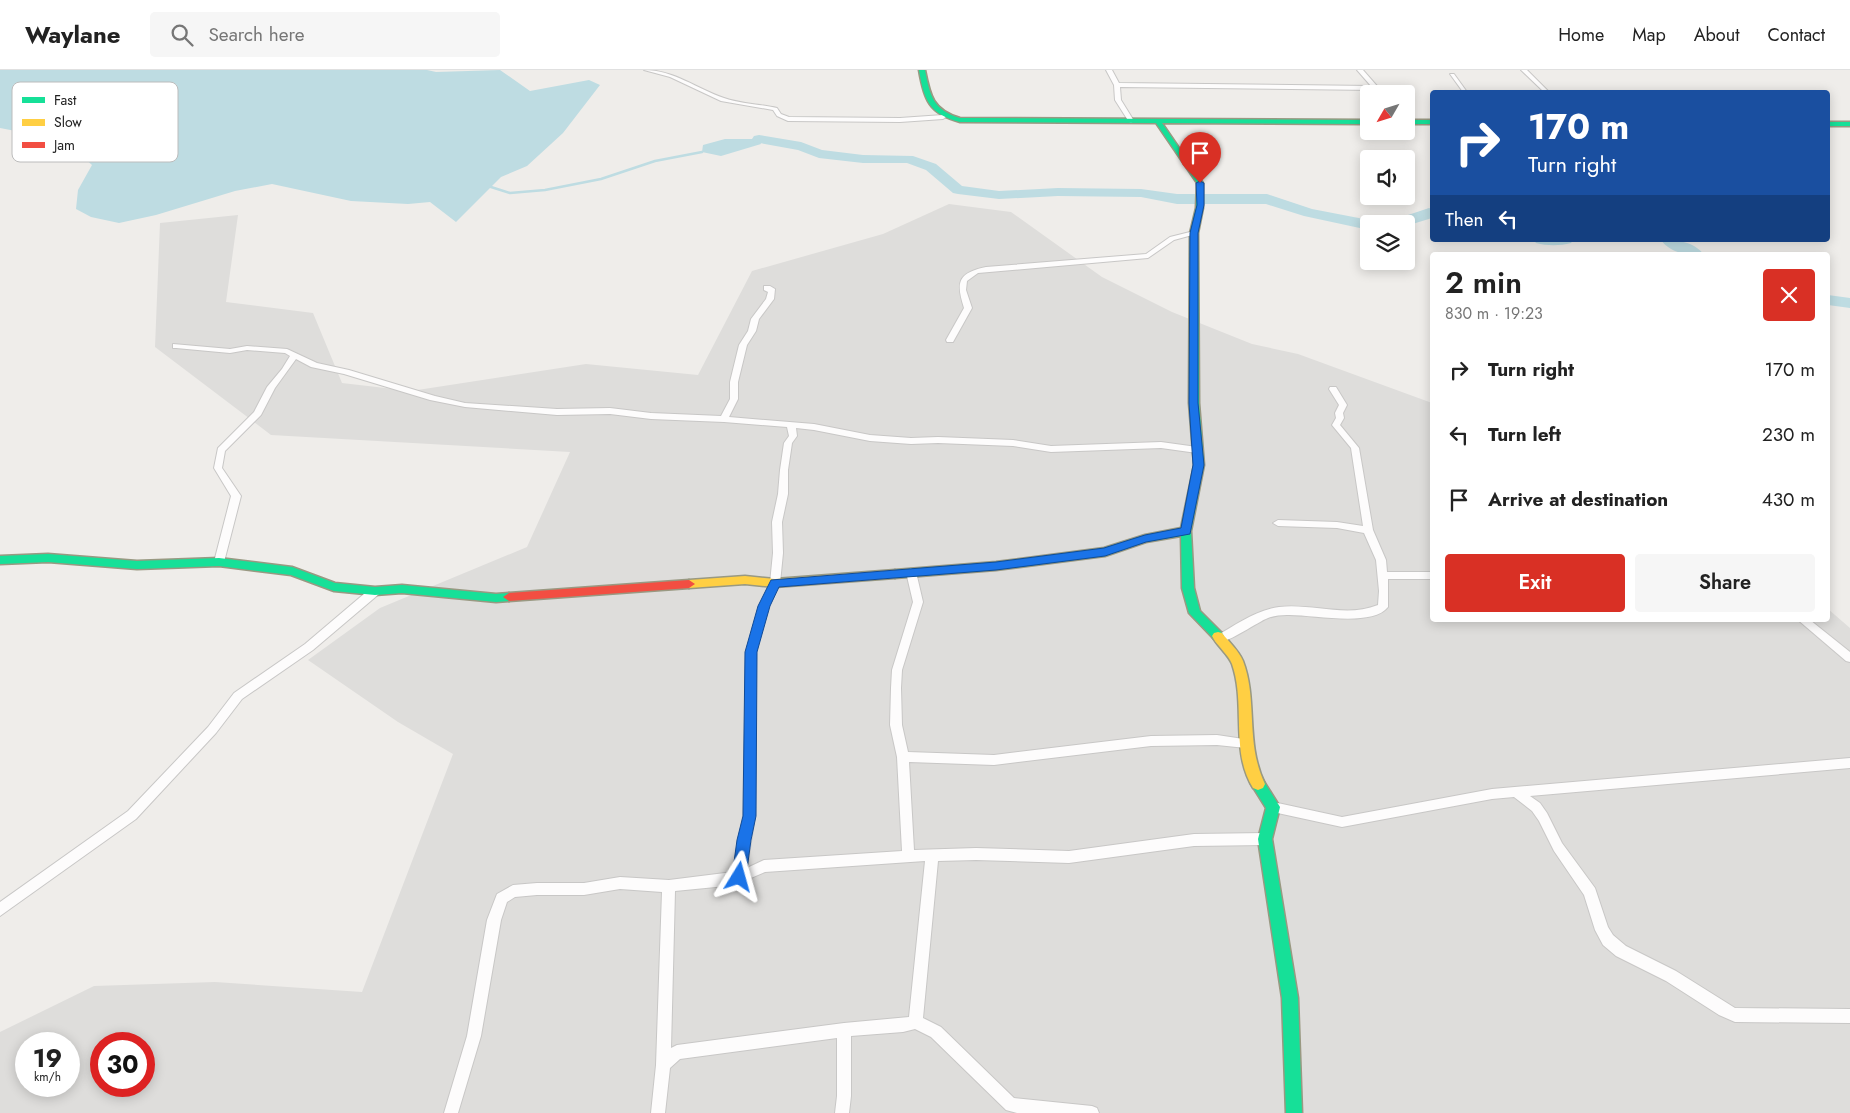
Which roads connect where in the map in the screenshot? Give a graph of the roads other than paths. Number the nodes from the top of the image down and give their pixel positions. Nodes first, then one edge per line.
1 (647, 70) edge
2 (922, 70) edge
3 (1109, 70) edge
4 (1360, 70) edge
5 (1524, 70) edge
6 (1452, 75) dead end
7 (1117, 85) junction
8 (1372, 85) edge
9 (1360, 88) edge
10 (1463, 90) edge
11 (1545, 90) edge
12 (943, 117) junction
13 (1131, 121) junction
14 (1158, 121) junction
15 (1415, 121) edge
16 (1360, 122) edge
17 (1430, 122) edge
18 (1830, 124) edge
19 (1850, 124) edge
20 (1194, 233) junction
21 (767, 288) dead end
22 (950, 340) dead end
23 (176, 346) dead end
24 (294, 355) junction
25 (1333, 389) dead end
26 (724, 419) junction
27 (791, 425) junction
28 (1197, 450) junction
29 (1278, 523) dead end
30 (1368, 530) junction
31 (1186, 531) junction
32 (0, 560) edge
33 (219, 562) junction
34 (911, 572) junction
35 (1383, 576) junction
36 (1430, 576) edge
37 (775, 583) junction
38 (375, 591) junction
39 (1805, 622) edge
40 (1220, 639) junction
41 (1850, 658) edge
42 (1246, 743) junction
43 (903, 757) junction
44 (1850, 763) edge
45 (1516, 792) junction
46 (1273, 807) junction
47 (1265, 839) junction
48 (908, 856) junction
49 (932, 856) junction
50 (739, 877) junction
51 (669, 886) junction
52 (0, 910) edge
53 (1850, 1016) edge
54 (916, 1022) junction
55 (844, 1030) junction
56 (663, 1065) junction
57 (451, 1113) edge
58 (658, 1113) edge
59 (842, 1113) edge
60 (1092, 1113) edge
61 (1294, 1113) edge

1 - 12 street
2 - 12 street
3 - 7 street
4 - 8 street
5 - 11 street
6 - 10 street
7 - 9 street
7 - 13 street
12 - 13 street
13 - 14 street
14 - 16 street
14 - 20 street
15 - 17 street
18 - 19 street
20 - 22 street
20 - 28 street
21 - 26 street
23 - 24 street
24 - 26 street
24 - 33 street
25 - 30 street
26 - 27 street
27 - 28 street
27 - 37 street
28 - 31 street
29 - 30 street
30 - 35 street
31 - 34 street
31 - 40 street
32 - 33 street
33 - 38 street
34 - 37 street
34 - 43 street
35 - 36 street
35 - 40 street
37 - 38 street
37 - 50 street
38 - 52 street
39 - 41 street
40 - 42 street
42 - 43 street
42 - 46 street
43 - 48 street
44 - 45 street
45 - 46 street
45 - 53 street
46 - 47 street
47 - 49 street
47 - 61 street
48 - 49 street
48 - 50 street
49 - 54 street
50 - 51 street
51 - 56 street
51 - 57 street
54 - 55 street
54 - 60 street
55 - 56 street
55 - 59 street
56 - 58 street

